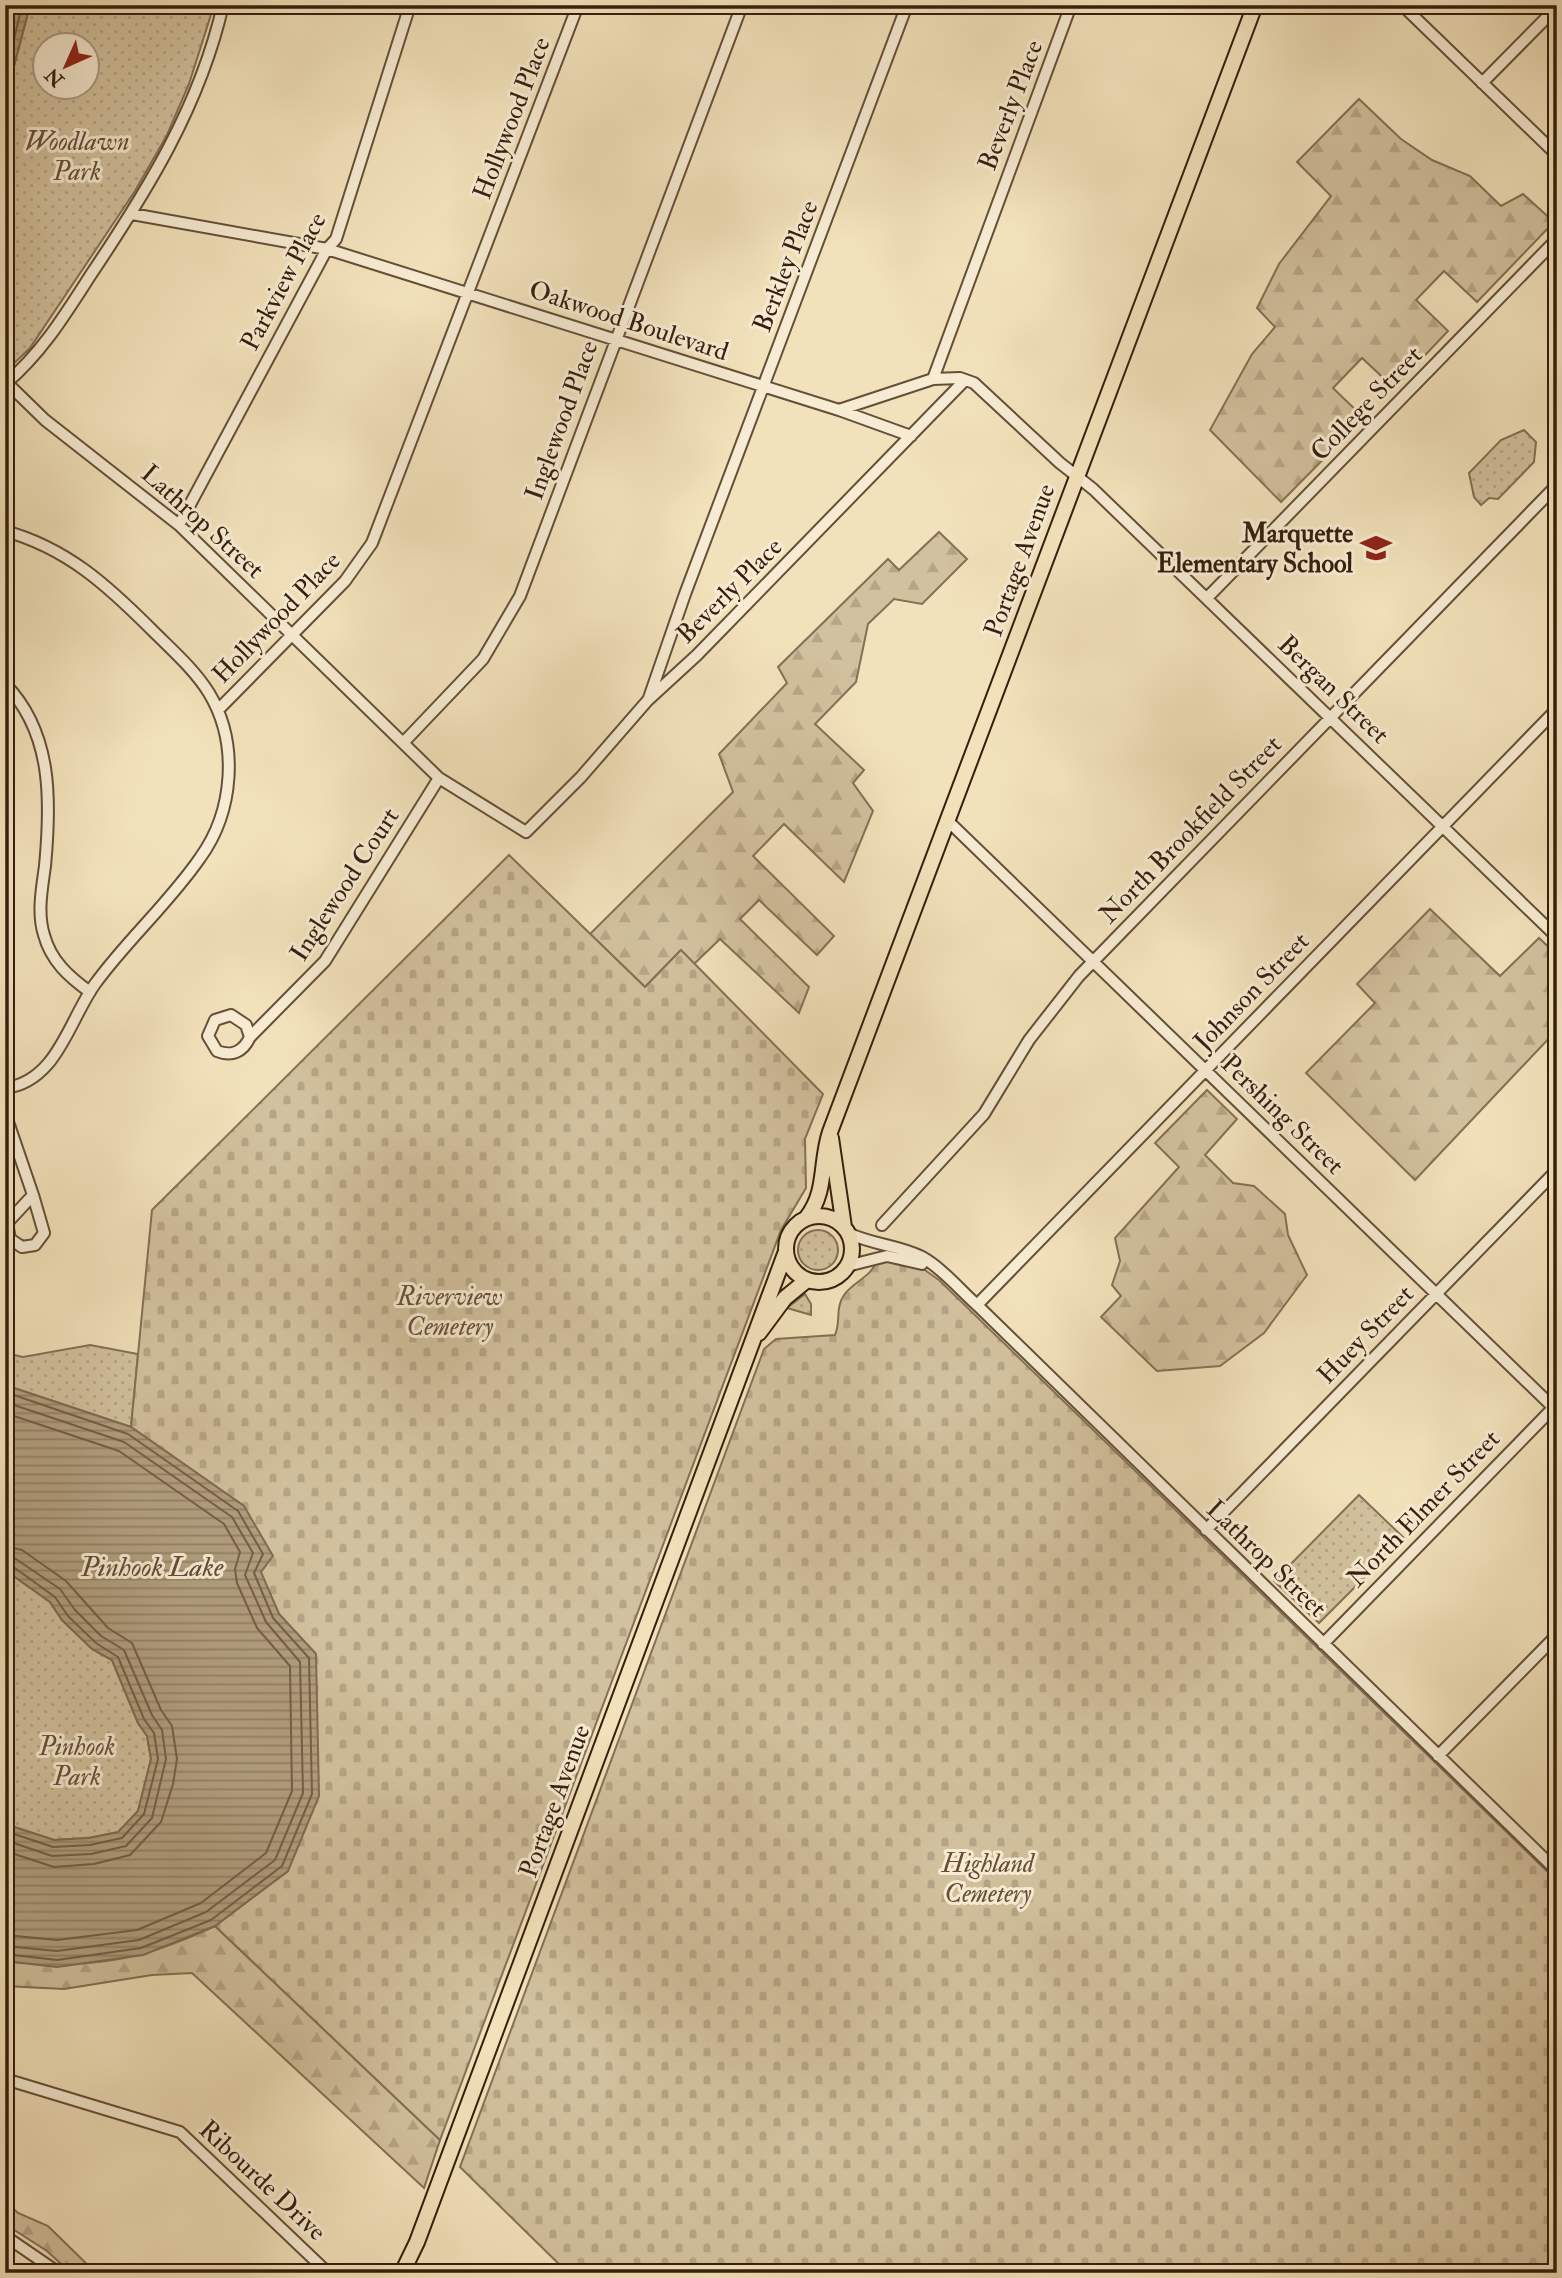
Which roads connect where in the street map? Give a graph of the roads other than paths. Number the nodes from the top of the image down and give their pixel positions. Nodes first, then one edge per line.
1 (223, 5) edge
2 (410, 5) edge
3 (578, 5) edge
4 (742, 5) edge
5 (906, 5) edge
6 (1071, 5) edge
7 (1255, 5) edge
8 (1402, 5) edge
9 (1557, 7) edge
10 (1482, 83) junction
11 (1557, 155) edge
12 (132, 214) junction
13 (1557, 239) edge
14 (327, 249) junction
15 (470, 294) junction
16 (615, 340) junction
17 (933, 379) junction
18 (965, 380) junction
19 (6, 384) edge
20 (764, 387) junction
21 (839, 410) junction
22 (911, 436) junction
23 (1077, 476) junction
24 (1557, 485) edge
25 (179, 525) junction
26 (5, 531) edge
27 (1207, 598) junction
28 (293, 635) junction
29 (5, 684) edge
30 (648, 700) junction
31 (1557, 709) edge
32 (218, 710) junction
33 (1330, 718) junction
34 (403, 743) junction
35 (439, 778) junction
36 (948, 821) junction
37 (1442, 827) junction
38 (526, 832) joint
39 (1557, 937) edge
40 (1093, 961) junction
41 (90, 992) junction
42 (250, 1038) dead end
43 (1205, 1070) junction
44 (5, 1087) edge
45 (5, 1113) edge
46 (830, 1132) junction
47 (1557, 1170) edge
48 (33, 1195) junction
49 (807, 1217) junction
50 (882, 1225) dead end
51 (846, 1230) junction
52 (785, 1254) junction
53 (847, 1266) junction
54 (945, 1276) junction
55 (807, 1280) junction
56 (1436, 1294) junction
57 (977, 1305) junction
58 (751, 1345) junction
59 (1556, 1407) edge
60 (1206, 1530) junction
61 (1557, 1635) edge
62 (1322, 1644) junction
63 (1438, 1756) junction
64 (1557, 1871) edge
65 (5, 2079) edge
66 (5, 2235) edge
67 (326, 2271) dead end
68 (59, 2273) edge
69 (402, 2273) edge

1 - 12 street
2 - 14 street, Parkview Place
3 - 15 street, Hollywood Place
4 - 16 street, Inglewood Place
5 - 20 street, Berkley Place
6 - 17 street, Beverly Place
7 - 23 main road, Portage Avenue
8 - 10 street
9 - 10 street
10 - 11 street
12 - 14 street, Oakwood Boulevard
12 - 19 street
13 - 27 street, College Street
14 - 15 street, Oakwood Boulevard
14 - 25 street, Parkview Place
15 - 16 street, Oakwood Boulevard
15 - 28 street, Hollywood Place
16 - 20 street, Oakwood Boulevard
16 - 34 street, Inglewood Place
17 - 18 street
17 - 21 street
18 - 22 street, Beverly Place
18 - 23 street
19 - 25 street, Lathrop Street
20 - 21 street, Oakwood Boulevard
20 - 30 street, Berkley Place
21 - 22 street
22 - 30 street, Beverly Place
23 - 27 street, Bergan Street
23 - 36 main road, Portage Avenue
24 - 33 street, North Brookfield Street
25 - 28 street, Lathrop Street
26 - 32 street
27 - 33 street, Bergan Street
28 - 32 street, Hollywood Place
28 - 34 street, Lathrop Street
29 - 41 street
30 - 38 street, Beverly Place
31 - 37 street, Johnson Street
32 - 41 street, Hollywood Place
33 - 37 street, Bergan Street
33 - 40 street, North Brookfield Street
34 - 35 street, Lathrop Street
35 - 38 street, Lathrop Street
35 - 42 street, Inglewood Court
36 - 40 street, Pershing Street
36 - 46 main road, Portage Avenue
37 - 39 street, Bergan Street
37 - 43 street, Johnson Street
40 - 43 street, Pershing Street
40 - 50 street, North Brookfield Street
41 - 44 street, Hollywood Place
43 - 56 street, Pershing Street
43 - 57 street, Johnson Street
45 - 48 street
46 - 49 main road, Portage Avenue
46 - 51 main road, Portage Avenue
47 - 56 street, Huey Street
48 - 48 street
49 - 51 main road
49 - 52 main road
51 - 53 main road
51 - 54 street, Lathrop Street
52 - 55 main road
52 - 58 main road, Portage Avenue
53 - 54 street, Lathrop Street
53 - 55 main road
54 - 57 street, Lathrop Street
55 - 58 main road, Portage Avenue
56 - 59 street, Pershing Street
56 - 60 street, Huey Street
57 - 60 street, Lathrop Street
58 - 69 main road, Portage Avenue
59 - 62 street, North Elmer Street
60 - 62 street, Lathrop Street
61 - 63 street
62 - 63 street, Lathrop Street
63 - 64 street, Lathrop Street
65 - 67 street, Ribourde Drive
66 - 68 street

